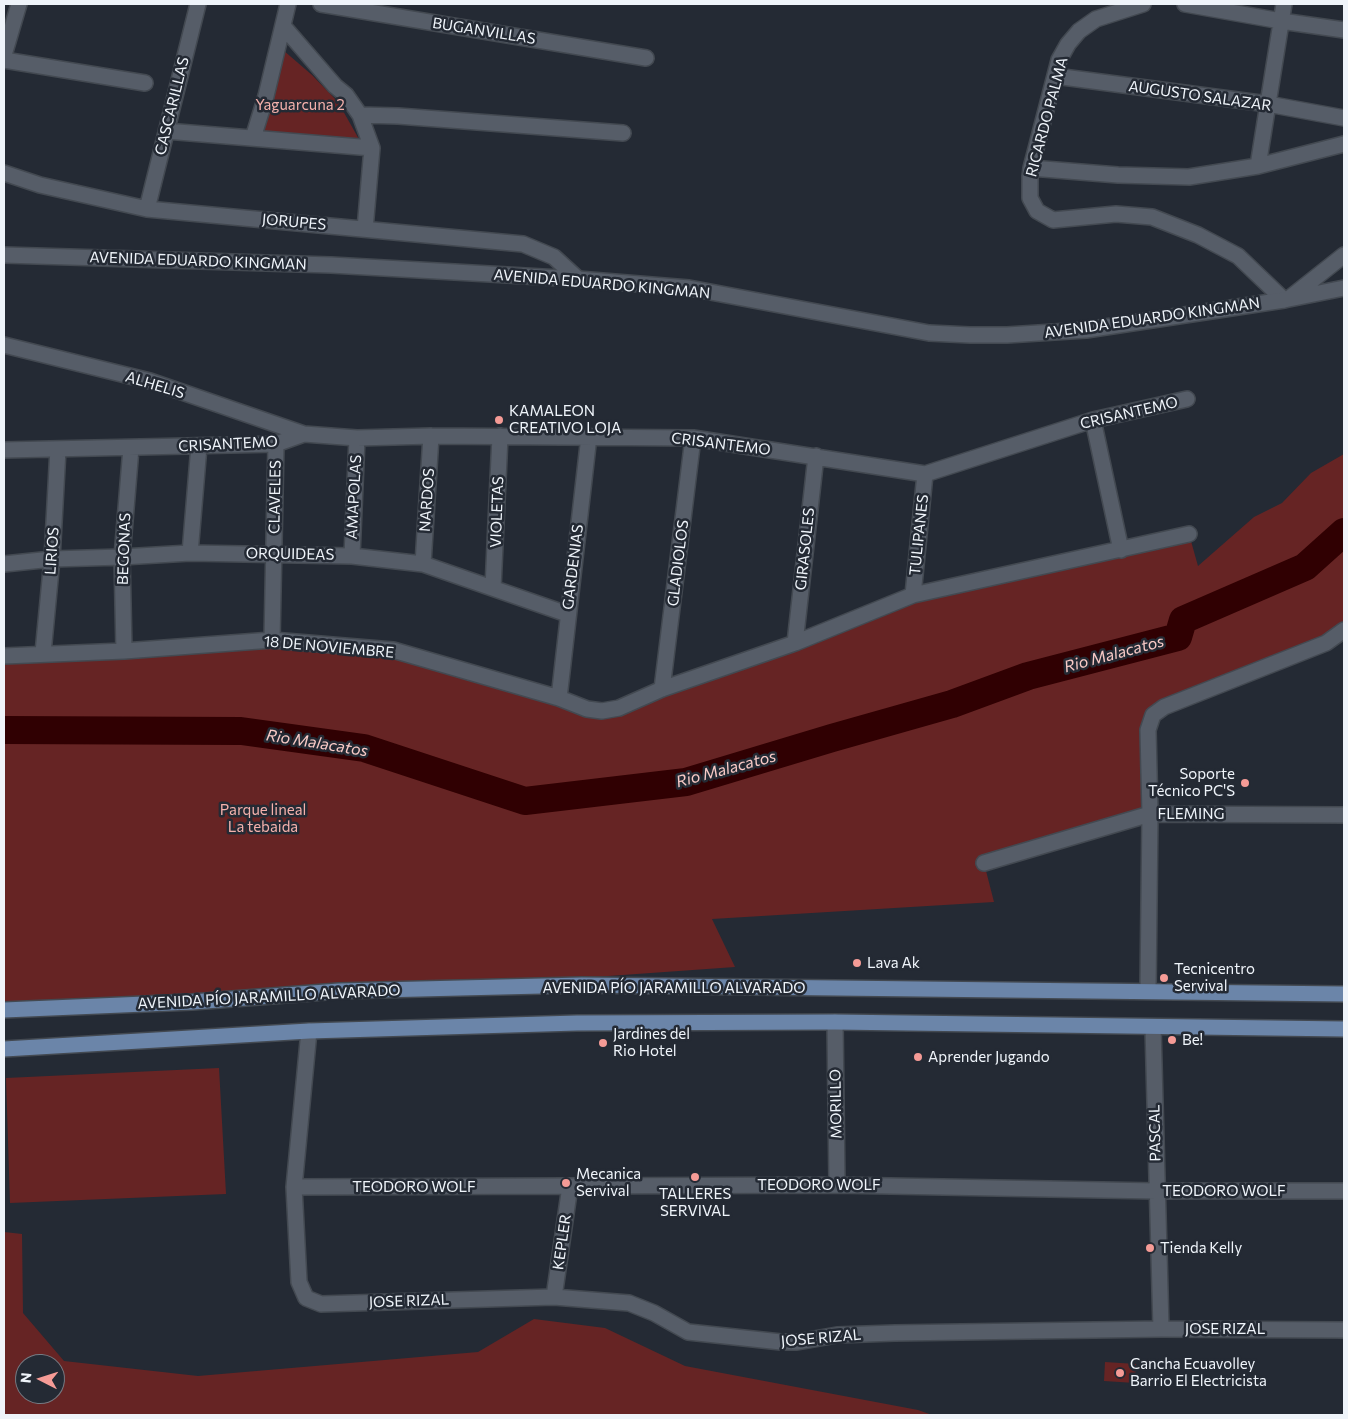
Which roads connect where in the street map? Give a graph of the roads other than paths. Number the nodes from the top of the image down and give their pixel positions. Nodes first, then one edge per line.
1 (19, 4) edge
2 (198, 4) edge
3 (288, 4) edge
4 (321, 4) edge
5 (1143, 4) edge
6 (1185, 4) edge
7 (1284, 4) edge
8 (1281, 21) junction
9 (283, 26) junction
10 (1344, 30) edge
11 (4, 55) edge
12 (646, 58) dead end
13 (4, 60) edge
14 (1055, 76) junction
15 (145, 83) dead end
16 (1268, 104) junction
17 (360, 115) junction
18 (1344, 118) edge
19 (166, 131) junction
20 (623, 133) dead end
21 (253, 138) junction
22 (1344, 144) edge
23 (372, 148) junction
24 (1258, 166) junction
25 (1031, 168) junction
26 (4, 173) edge
27 (147, 209) junction
28 (364, 229) junction
29 (4, 255) edge
30 (1344, 255) edge
31 (578, 279) junction
32 (1344, 288) edge
33 (1287, 299) junction
34 (4, 345) edge
35 (1187, 399) dead end
36 (1093, 420) junction
37 (304, 434) junction
38 (431, 436) junction
39 (500, 436) junction
40 (589, 436) junction
41 (357, 438) junction
42 (693, 438) junction
43 (276, 444) junction
44 (199, 446) junction
45 (131, 448) junction
46 (58, 449) junction
47 (4, 450) edge
48 (816, 456) junction
49 (924, 474) junction
50 (1190, 534) dead end
51 (1121, 550) junction
52 (190, 553) junction
53 (275, 553) junction
54 (352, 556) junction
55 (122, 557) junction
56 (52, 559) junction
57 (4, 564) edge
58 (423, 564) junction
59 (493, 588) junction
60 (913, 595) junction
61 (567, 614) junction
62 (1344, 630) edge
63 (272, 640) junction
64 (795, 643) junction
65 (1326, 643) junction
66 (1344, 643) edge
67 (124, 651) junction
68 (43, 653) junction
69 (4, 656) edge
70 (662, 689) junction
71 (559, 698) junction
72 (1150, 814) junction
73 (1344, 815) edge
74 (984, 863) dead end
75 (1148, 990) junction
76 (1344, 994) edge
77 (4, 1010) edge
78 (835, 1022) junction
79 (1153, 1027) junction
80 (1344, 1029) edge
81 (309, 1031) junction
82 (4, 1048) edge
83 (837, 1185) junction
84 (570, 1186) junction
85 (294, 1187) junction
86 (1156, 1191) junction
87 (1344, 1191) edge
88 (554, 1297) junction
89 (1162, 1329) junction
90 (1344, 1330) edge

1 - 11 street
2 - 19 street, CASCARILLAS
3 - 9 street
4 - 12 street, BUGANVILLAS
5 - 14 street, RICARDO PALMA
6 - 8 street
7 - 8 street
8 - 10 street
8 - 16 street
9 - 17 street
9 - 21 street
13 - 15 street
14 - 16 street, AUGUSTO SALAZAR
14 - 25 street, RICARDO PALMA
16 - 18 street, AUGUSTO SALAZAR
16 - 24 street
17 - 20 street
17 - 23 street
19 - 21 street
19 - 27 street, CASCARILLAS
21 - 23 street
22 - 24 street
23 - 28 street
24 - 25 street
25 - 33 street, RICARDO PALMA
26 - 27 street, JORUPES
27 - 28 street, JORUPES
28 - 31 street, JORUPES
29 - 31 street, AVENIDA EDUARDO KINGMAN
30 - 33 street
31 - 33 street, AVENIDA EDUARDO KINGMAN
32 - 33 street, AVENIDA EDUARDO KINGMAN
34 - 37 street, ALHELIS
35 - 36 street, CRISANTEMO
36 - 49 street, CRISANTEMO
36 - 51 street
37 - 41 street, CRISANTEMO
37 - 43 street, CRISANTEMO
38 - 39 street, CRISANTEMO
38 - 41 street, CRISANTEMO
38 - 58 street, NARDOS
39 - 40 street, CRISANTEMO
39 - 59 street, VIOLETAS
40 - 42 street, CRISANTEMO
40 - 61 street, GARDENIAS
41 - 54 street, AMAPOLAS
42 - 48 street, CRISANTEMO
42 - 70 street, GLADIOLOS
43 - 44 street, CRISANTEMO
43 - 53 street, CLAVELES
44 - 45 street, CRISANTEMO
44 - 52 street
45 - 46 street, CRISANTEMO
45 - 55 street, BEGONAS
46 - 47 street, CRISANTEMO
46 - 56 street, LIRIOS
48 - 49 street, CRISANTEMO
48 - 64 street, GIRASOLES
49 - 60 street, TULIPANES
50 - 51 street, 18 DE NOVIEMBRE
51 - 60 street, 18 DE NOVIEMBRE
52 - 53 street, ORQUIDEAS
52 - 55 street, ORQUIDEAS
53 - 54 street, ORQUIDEAS
53 - 63 street, CLAVELES
54 - 58 street, ORQUIDEAS
55 - 56 street, ORQUIDEAS
55 - 67 street, BEGONAS
56 - 57 street, ORQUIDEAS
56 - 68 street, LIRIOS
58 - 59 street, ORQUIDEAS
59 - 61 street, ORQUIDEAS
60 - 64 street, 18 DE NOVIEMBRE
61 - 71 street, GARDENIAS
62 - 65 street
63 - 67 street, 18 DE NOVIEMBRE
63 - 71 street, 18 DE NOVIEMBRE
64 - 70 street, 18 DE NOVIEMBRE
65 - 66 street
65 - 72 street
67 - 68 street, 18 DE NOVIEMBRE
68 - 69 street, 18 DE NOVIEMBRE
70 - 71 street, 18 DE NOVIEMBRE
72 - 73 street, FLEMING
72 - 74 street, FLEMING
72 - 75 street
75 - 76 main road, AVENIDA PÍO JARAMILLO ALVARADO
75 - 77 main road, AVENIDA PÍO JARAMILLO ALVARADO
78 - 79 main road
78 - 81 main road
78 - 83 street, MORILLO
79 - 80 main road
79 - 86 street, PASCAL
81 - 82 main road
81 - 85 street
83 - 84 street, TEODORO WOLF
83 - 86 street, TEODORO WOLF
84 - 85 street, TEODORO WOLF
84 - 88 street, KEPLER
85 - 88 street, JOSE RIZAL
86 - 87 street, TEODORO WOLF
86 - 89 street, PASCAL
88 - 89 street, JOSE RIZAL
89 - 90 street, JOSE RIZAL

